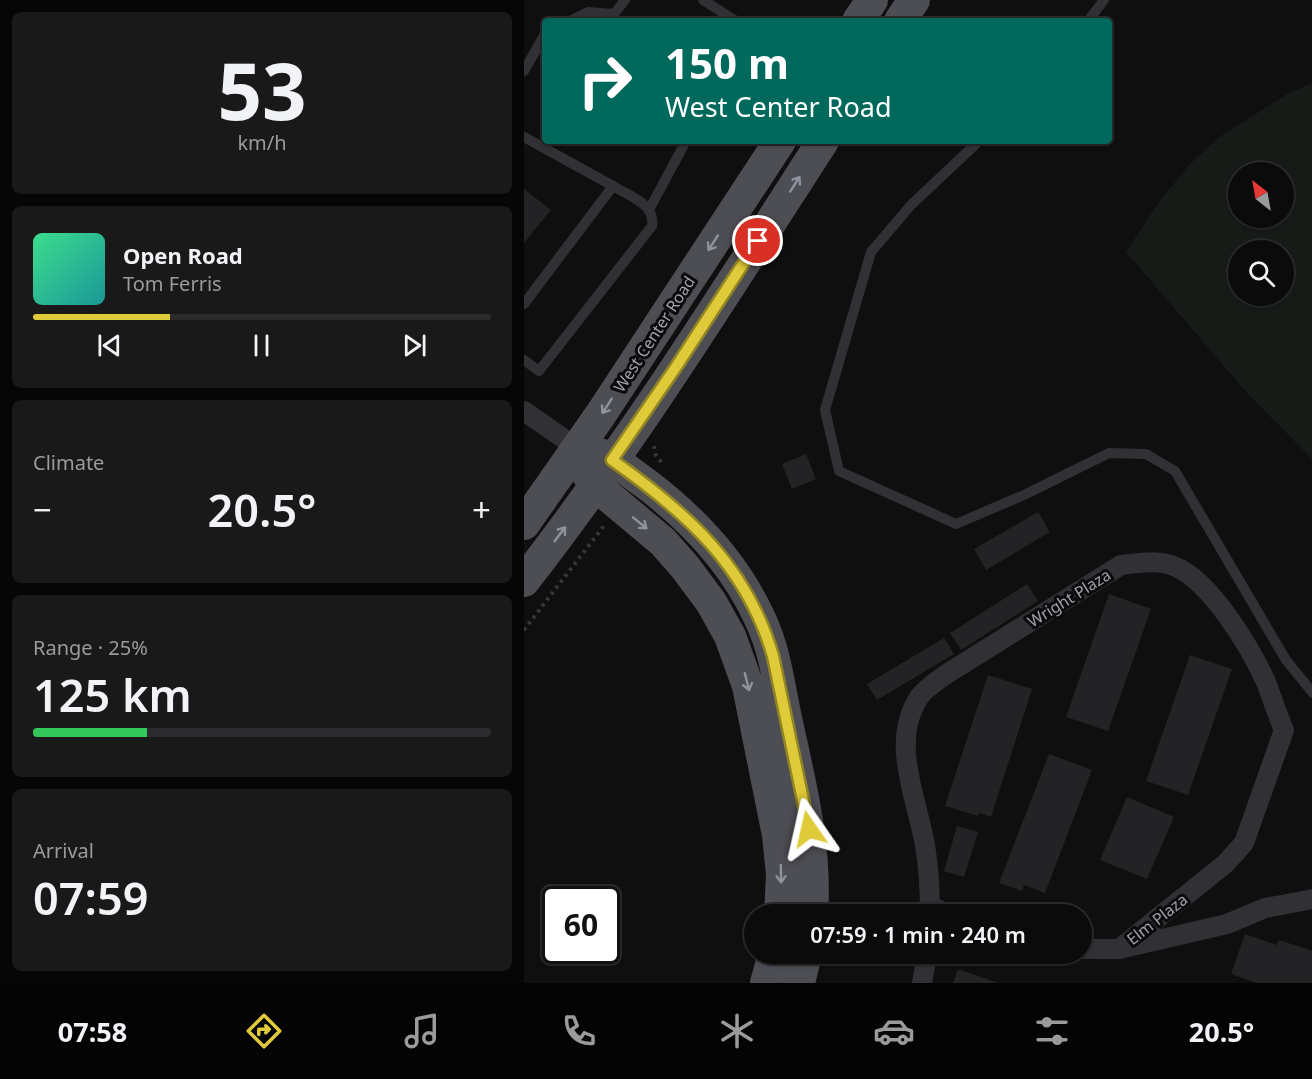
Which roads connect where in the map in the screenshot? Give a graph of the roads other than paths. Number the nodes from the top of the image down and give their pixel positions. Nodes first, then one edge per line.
1 (625, 0) edge
2 (703, 0) edge
3 (872, 0) edge
4 (914, 0) edge
5 (1104, 0) edge
6 (576, 18) edge
7 (731, 18) edge
8 (860, 18) edge
9 (902, 18) edge
10 (1090, 18) edge
11 (542, 39) edge
12 (524, 71) edge
13 (524, 137) edge
14 (684, 144) edge
15 (778, 144) edge
16 (821, 144) edge
17 (976, 144) edge
18 (613, 186) junction
19 (650, 208) junction
20 (524, 304) edge
21 (524, 360) edge
22 (524, 411) edge
23 (577, 448) junction
24 (604, 472) junction
25 (524, 524) edge
26 (524, 581) edge
27 (1313, 693) edge
28 (1265, 785) joint
29 (1313, 899) edge
30 (780, 904) edge
31 (812, 904) edge
32 (930, 904) edge
33 (1092, 949) edge
34 (1119, 949) junction
35 (771, 964) edge
36 (804, 964) edge
37 (925, 964) edge
38 (766, 983) edge
39 (799, 983) edge
40 (922, 983) edge

1 - 6 lane
2 - 7 lane
3 - 8 main road
4 - 9 main road
5 - 10 lane
11 - 12 lane
13 - 18 lane
14 - 19 lane
15 -> 23 main road, West Center Road
24 -> 16 main road
17 - 27 lane
18 - 19 lane
18 - 20 lane
19 - 21 lane
22 - 23 street
23 - 24 main road
23 - 25 main road, West Center Road
26 -> 24 main road
24 -> 30 main road
24 - 31 main road
28 - 32 street, Wright Plaza
28 - 34 street, Elm Plaza
29 - 34 street, Elm Plaza
33 - 34 street
35 - 38 main road
36 - 39 main road
37 - 40 street

